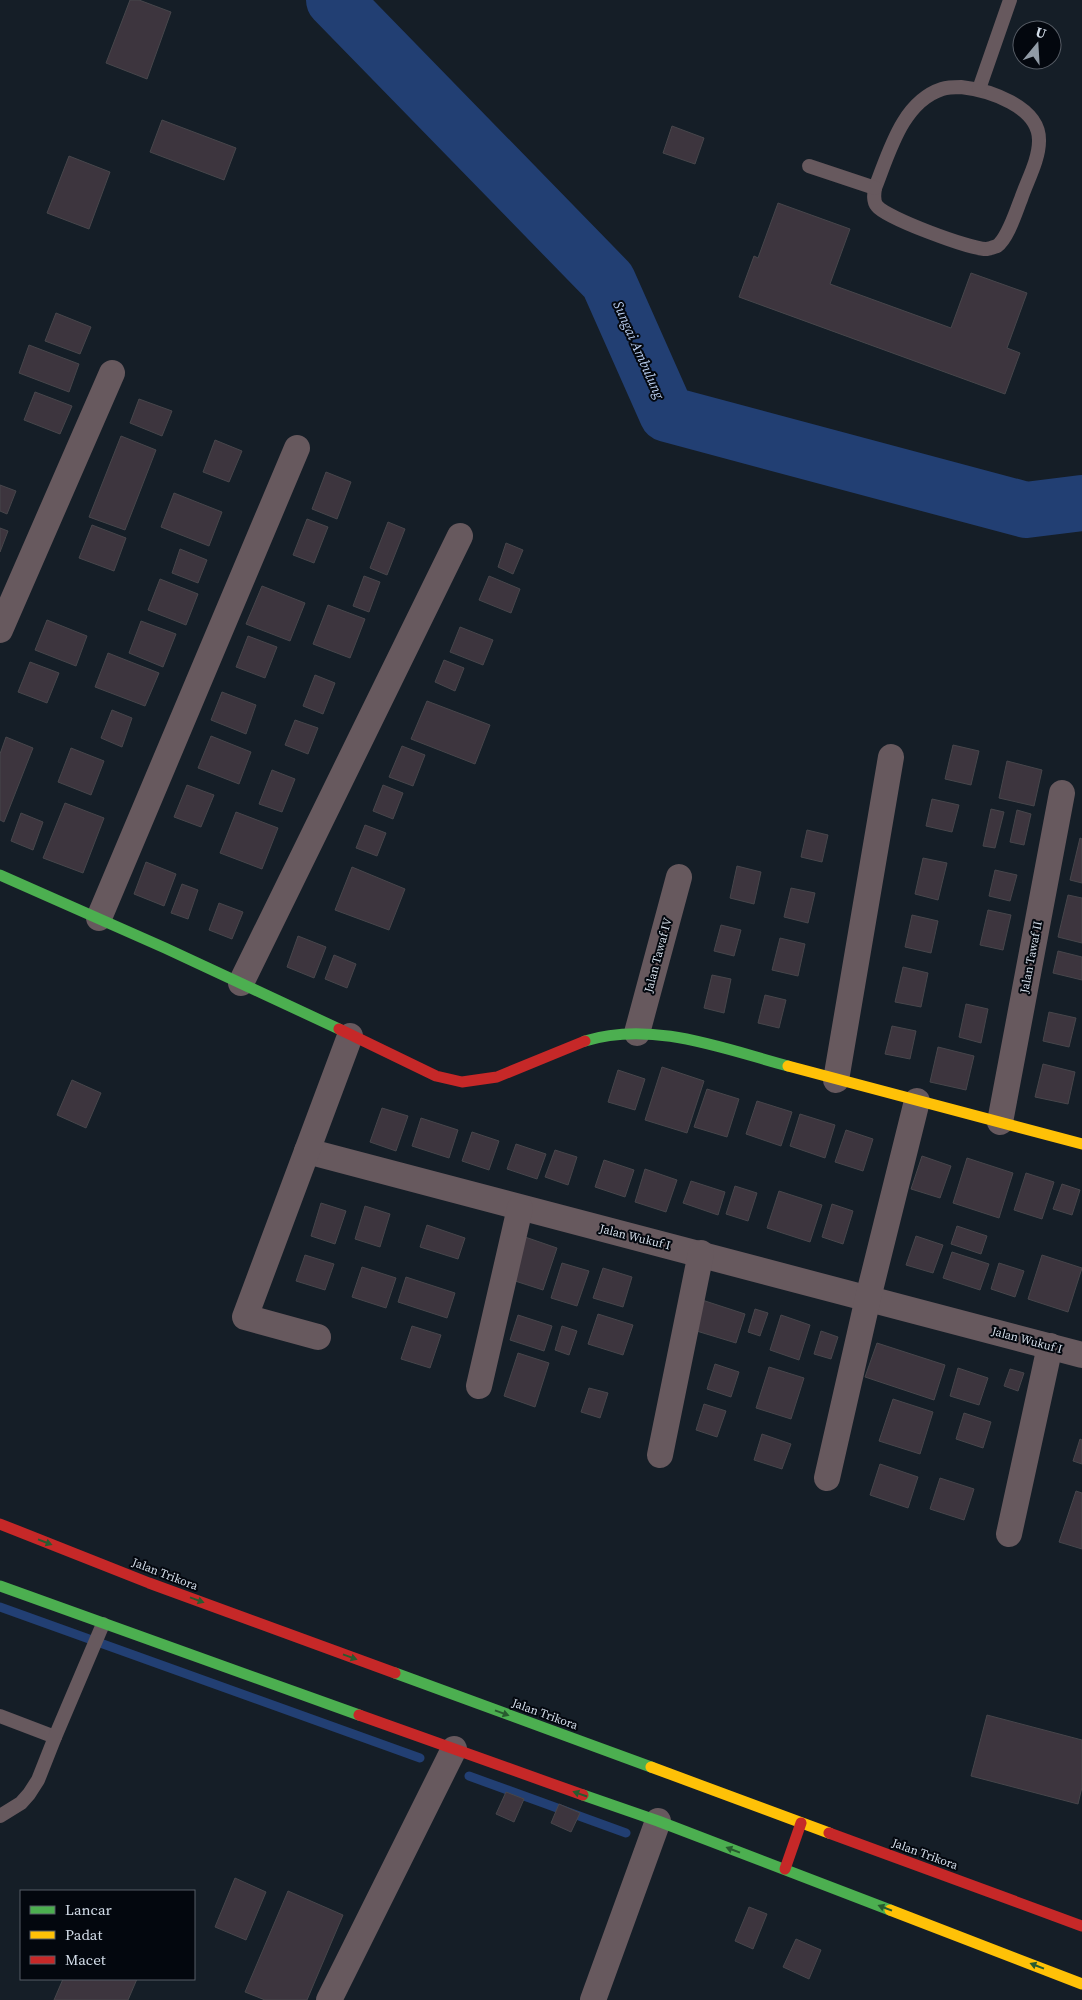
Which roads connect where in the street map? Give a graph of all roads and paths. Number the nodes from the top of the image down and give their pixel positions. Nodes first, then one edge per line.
1 (1010, 0) edge
2 (979, 89) junction
3 (810, 166) dead end
4 (874, 188) junction
5 (112, 373) dead end
6 (297, 448) dead end
7 (460, 536) dead end
8 (0, 630) edge
9 (892, 757) dead end
10 (1062, 793) dead end
11 (0, 875) edge
12 (679, 877) dead end
13 (100, 918) junction
14 (241, 983) junction
15 (637, 1033) junction
16 (350, 1036) junction
17 (836, 1080) junction
18 (917, 1101) junction
19 (1000, 1122) junction
20 (1082, 1144) edge
21 (307, 1151) junction
22 (520, 1208) junction
23 (701, 1254) junction
24 (868, 1298) junction
25 (318, 1336) dead end
26 (1050, 1346) junction
27 (1082, 1355) edge
28 (479, 1386) dead end
29 (660, 1455) dead end
30 (827, 1478) dead end
31 (0, 1524) edge
32 (1009, 1534) dead end
33 (0, 1586) edge
34 (103, 1624) junction
35 (0, 1716) edge
36 (54, 1737) junction
37 (454, 1749) junction
38 (0, 1816) edge
39 (658, 1821) junction
40 (800, 1822) junction
41 (785, 1869) junction
42 (1082, 1926) edge
43 (1082, 1984) edge
44 (329, 2000) edge
45 (593, 2000) edge

1 - 2 lane
2 - 4 lane
2 - 4 lane
3 - 4 lane
5 - 8 street
6 - 13 street
7 - 14 street
9 - 17 street
10 - 19 street, Jalan Tawaf II
11 - 13 main road
12 - 15 street, Jalan Tawaf IV
13 - 14 main road
14 - 16 main road
15 - 16 main road
15 - 17 main road
16 - 21 street
17 - 18 main road
18 - 19 main road
18 - 24 street
19 - 20 main road
21 - 22 street, Jalan Wukuf I
21 - 25 street
22 - 23 street, Jalan Wukuf I
22 - 28 street
23 - 24 street, Jalan Wukuf I
23 - 29 street
24 - 26 street, Jalan Wukuf I
24 - 30 street
26 - 27 street, Jalan Wukuf I
26 - 32 street
31 -> 40 main road, Jalan Trikora
33 - 34 main road
34 - 36 lane
34 - 37 main road
35 - 36 lane
36 - 38 lane
39 -> 37 main road
37 - 44 street
41 -> 39 main road
39 - 45 street
40 - 41 main road
40 - 42 main road, Jalan Trikora
43 -> 41 main road

